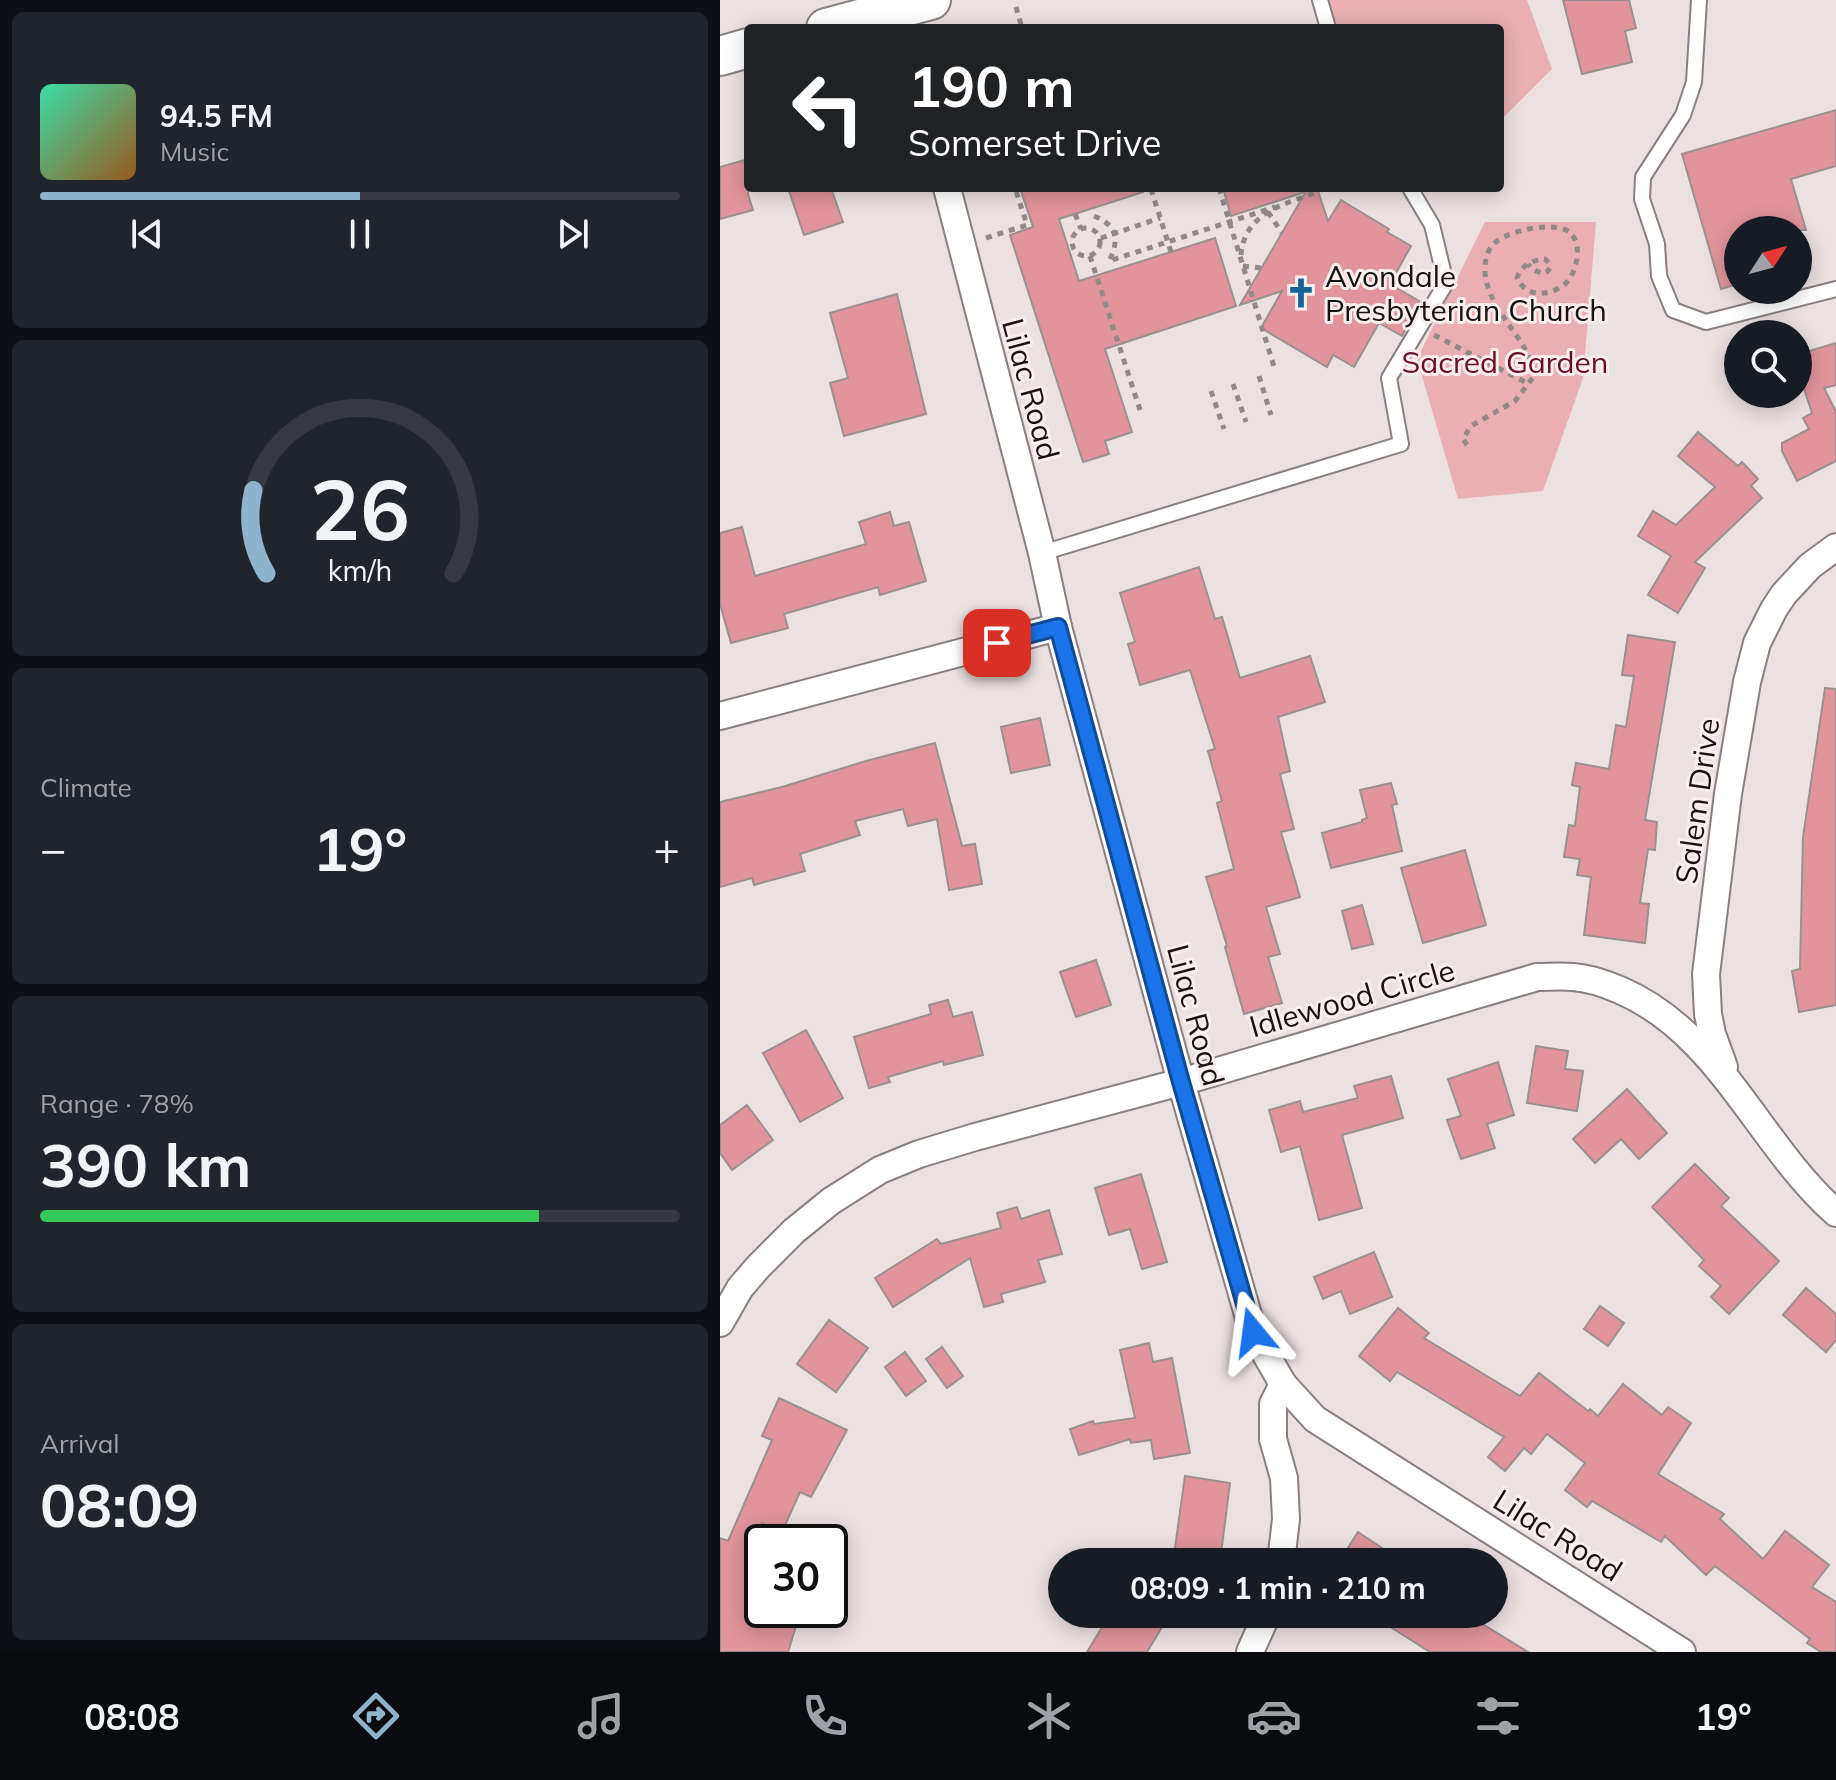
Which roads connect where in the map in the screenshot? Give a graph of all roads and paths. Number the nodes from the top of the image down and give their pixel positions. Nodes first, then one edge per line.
1 (1320, 0) edge
2 (1699, 0) edge
3 (1016, 7) dead end
4 (913, 12) edge
5 (848, 24) edge
6 (1021, 24) edge
7 (1327, 24) edge
8 (744, 49) edge
9 (720, 56) edge
10 (948, 192) edge
11 (1016, 192) edge
12 (1152, 192) edge
13 (1220, 192) edge
14 (1316, 192) edge
15 (1412, 192) edge
16 (1275, 207) junction
17 (1268, 212) junction
18 (1075, 214) dead end
19 (1094, 216) dead end
20 (1160, 218) junction
21 (1229, 221) junction
22 (1081, 229) junction
23 (1282, 233) dead end
24 (1114, 234) junction
25 (986, 238) dead end
26 (1100, 238) junction
27 (1167, 242) junction
28 (1171, 252) dead end
29 (1090, 256) junction
30 (1241, 259) junction
31 (1528, 264) dead end
32 (1243, 266) junction
33 (1261, 268) dead end
34 (1836, 289) edge
35 (1430, 333) dead end
36 (1275, 370) dead end
37 (1259, 376) dead end
38 (1233, 384) dead end
39 (1529, 384) junction
40 (1211, 391) dead end
41 (1141, 413) dead end
42 (1271, 415) dead end
43 (1246, 422) dead end
44 (1224, 429) dead end
45 (1467, 445) dead end
46 (1836, 547) edge
47 (1042, 553) junction
48 (1058, 627) junction
49 (720, 716) edge
50 (1181, 1082) junction
51 (1734, 1090) junction
52 (1836, 1213) edge
53 (720, 1323) edge
54 (1283, 1384) junction
55 (1283, 1548) edge
56 (1261, 1628) edge
57 (1250, 1652) edge
58 (1682, 1652) edge

1 - 7 lane
2 - 34 lane
3 - 6 path
4 - 5 main road
8 - 9 main road
10 - 47 street, Lilac Road
11 - 25 path
12 - 20 path
13 - 21 path
14 - 16 path
15 - 47 lane
16 - 17 path
16 - 21 path
17 - 23 path
17 - 30 path
18 - 22 path
19 - 24 path
20 - 24 path
20 - 27 path
21 - 27 path
21 - 30 path
22 - 26 path
22 - 29 path
24 - 26 path
24 - 27 path
26 - 29 path
27 - 28 path
29 - 41 path
30 - 32 path
31 - 39 path
32 - 33 path
32 - 36 path
35 - 39 path
37 - 42 path
38 - 43 path
39 - 45 path
40 - 44 path
46 - 51 street, Salem Drive
47 - 48 street, Lilac Road
48 - 49 street
48 - 50 street, Lilac Road
50 - 51 street, Idlewood Circle
50 - 53 street, Idlewood Circle
50 - 54 street, Lilac Road
51 - 52 street, Idlewood Circle
54 - 55 street
54 - 58 street, Lilac Road
56 - 57 street

